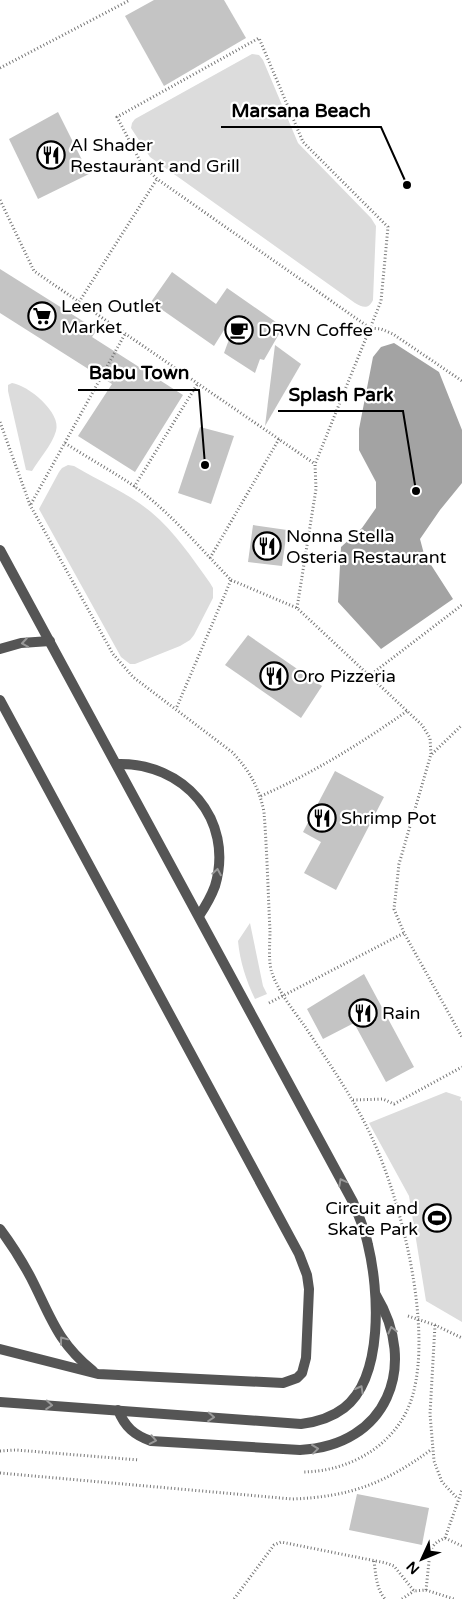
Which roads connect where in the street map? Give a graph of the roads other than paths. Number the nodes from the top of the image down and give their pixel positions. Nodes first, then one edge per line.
1 (0, 550) edge
2 (50, 641) junction
3 (0, 649) edge
4 (0, 700) edge
5 (116, 764) junction
6 (199, 916) junction
7 (0, 1229) edge
8 (376, 1295) junction
9 (0, 1349) edge
10 (98, 1374) junction
11 (0, 1402) edge
12 (118, 1410) junction

1 - 2 street
2 -> 3 street
2 - 5 street
4 - 10 street
5 - 6 street
6 -> 5 street
8 -> 6 street
10 -> 7 street
12 -> 8 street
12 -> 8 street
9 - 10 street
11 -> 12 street

